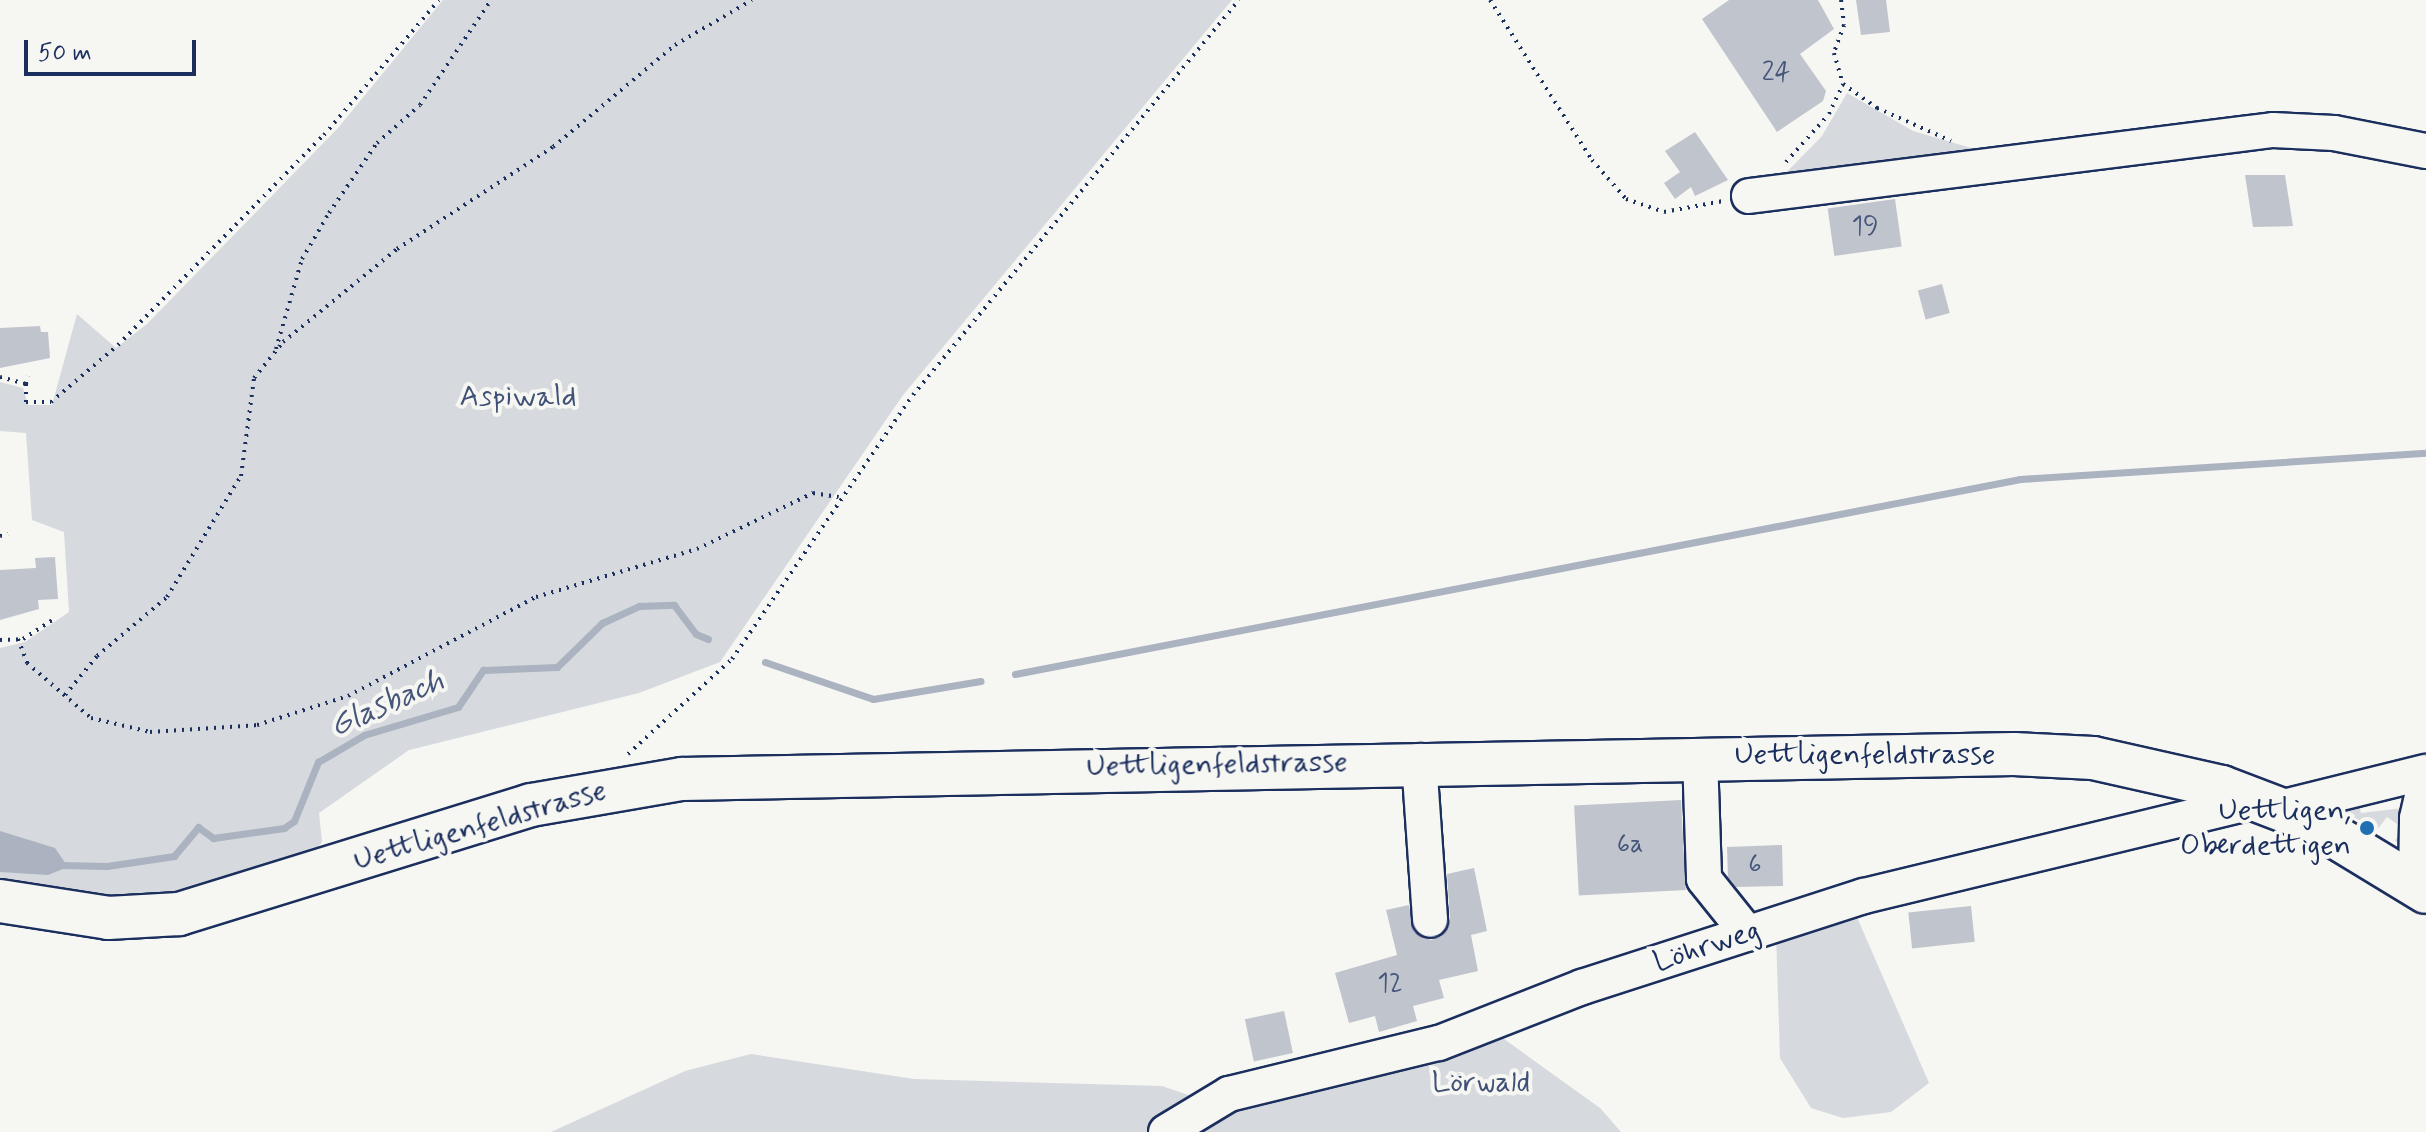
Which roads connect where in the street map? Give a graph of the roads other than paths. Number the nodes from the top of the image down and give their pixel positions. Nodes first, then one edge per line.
1 (2426, 151) edge
2 (1749, 196) road end
3 (1700, 756) junction
4 (1419, 761) junction
5 (2426, 772) edge
6 (2426, 779) edge
7 (2271, 804) junction
8 (2421, 888) edge
9 (0, 901) edge
10 (1430, 920) dead end
11 (1748, 934) junction
12 (1166, 1132) edge

1 - 2 street
3 - 4 main road, Uettligenfeldstrasse
3 - 7 main road, Uettligenfeldstrasse
3 - 11 street
4 - 9 main road, Uettligenfeldstrasse
4 - 10 street
5 - 7 street, Löhrweg
6 - 8 street
7 - 8 main road, Uettligenfeldstrasse
7 - 11 street, Löhrweg
11 - 12 street, Löhrweg

